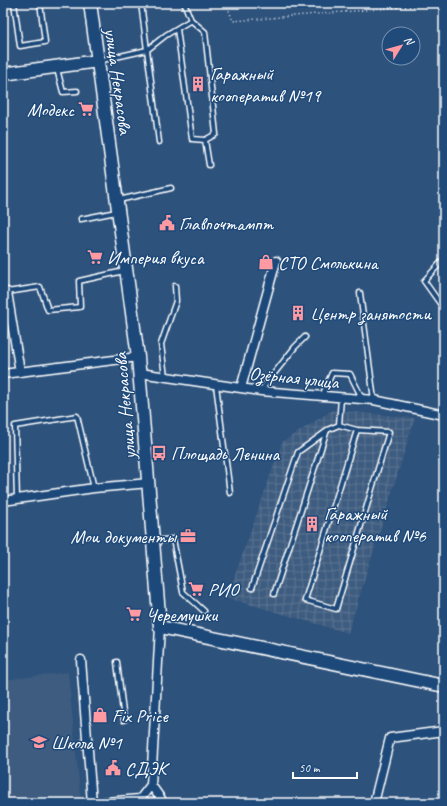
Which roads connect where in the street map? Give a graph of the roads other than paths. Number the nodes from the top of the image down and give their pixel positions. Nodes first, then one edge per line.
1 (14, 3) edge
2 (40, 3) edge
3 (90, 3) edge
4 (141, 3) edge
5 (184, 3) edge
6 (191, 20) junction
7 (176, 28) junction
8 (147, 50) junction
9 (98, 61) junction
10 (56, 67) junction
11 (3, 74) edge
12 (77, 91) dead end
13 (206, 140) junction
14 (159, 142) dead end
15 (209, 165) dead end
16 (171, 188) dead end
17 (118, 206) junction
18 (81, 219) dead end
19 (444, 259) edge
20 (276, 261) dead end
21 (126, 271) junction
22 (175, 286) dead end
23 (5, 292) edge
24 (360, 293) dead end
25 (444, 309) edge
26 (305, 337) dead end
27 (138, 357) junction
28 (20, 372) junction
29 (140, 373) junction
30 (3, 374) edge
31 (165, 377) junction
32 (216, 385) junction
33 (241, 388) junction
34 (261, 391) junction
35 (322, 396) junction
36 (341, 398) junction
37 (363, 400) junction
38 (374, 400) junction
39 (444, 414) edge
40 (339, 425) junction
41 (328, 430) junction
42 (357, 430) junction
43 (149, 483) junction
44 (94, 488) junction
45 (230, 493) dead end
46 (17, 499) junction
47 (3, 501) edge
48 (154, 541) junction
49 (252, 588) dead end
50 (274, 594) dead end
51 (204, 611) dead end
52 (160, 627) junction
53 (81, 660) dead end
54 (117, 662) dead end
55 (444, 686) edge
56 (124, 720) dead end
57 (444, 731) edge
58 (151, 785) junction
59 (138, 801) edge
60 (92, 803) edge
61 (96, 803) edge
62 (161, 803) edge
63 (374, 803) edge

1 - 2 lane
3 - 9 main road, улица Некрасова
4 - 8 lane
5 - 6 lane
6 - 7 lane
6 - 13 lane
7 - 8 lane
7 - 13 lane
8 - 9 lane
8 - 14 lane
9 - 10 main road
9 - 17 main road, улица Некрасова
10 - 11 main road
10 - 12 lane
13 - 15 lane
16 - 17 lane
17 - 18 lane
17 - 21 main road, улица Некрасова
19 - 25 lane
20 - 33 street
21 - 23 lane
21 - 27 main road, улица Некрасова
22 - 31 lane
23 - 28 street
24 - 38 lane
26 - 34 lane
27 - 28 street
27 - 29 main road, улица Некрасова
28 - 30 street
29 - 31 street, Озёрная улица
29 - 43 main road, улица Некрасова
31 - 32 street, Озёрная улица
32 - 33 street, Озёрная улица
32 - 45 lane
33 - 34 street, Озёрная улица
34 - 35 street, Озёрная улица
35 - 36 street, Озёрная улица
35 - 37 lane
36 - 37 street, Озёрная улица
36 - 40 lane
37 - 38 street, Озёрная улица
38 - 39 street, Озёрная улица
40 - 41 lane
40 - 42 lane
41 - 49 lane
41 - 50 lane
42 - 42 lane
43 - 44 street
43 - 48 main road, улица Некрасова
44 - 46 street
44 - 46 lane
46 - 47 street
48 - 51 lane
48 - 52 main road, улица Некрасова
52 - 55 main road
52 - 58 street, улица Некрасова
53 - 60 street
54 - 56 lane
57 - 63 street
58 - 59 street
58 - 62 street
59 - 61 street

